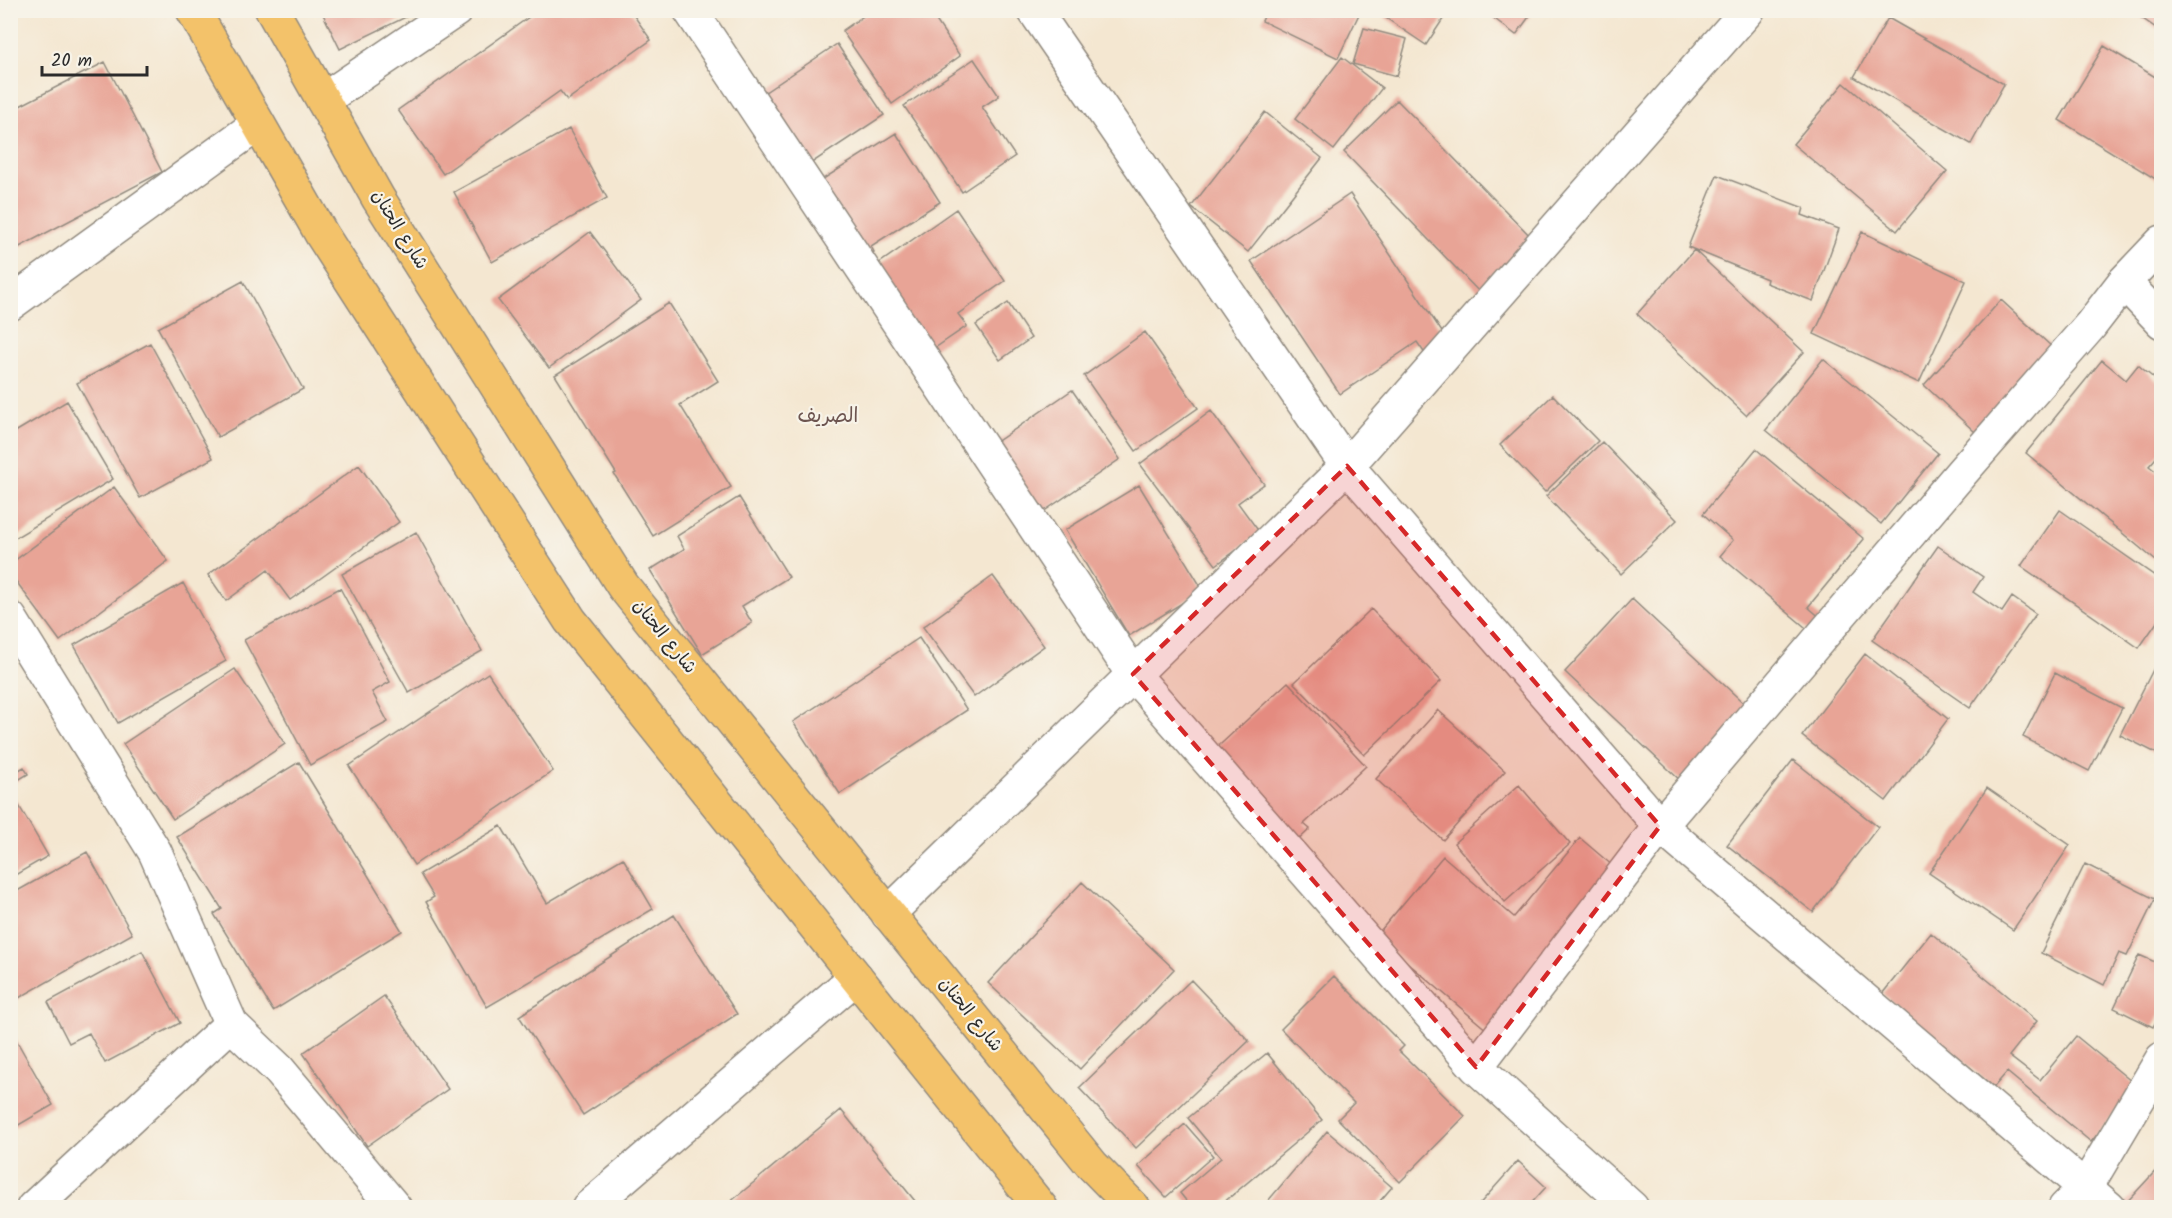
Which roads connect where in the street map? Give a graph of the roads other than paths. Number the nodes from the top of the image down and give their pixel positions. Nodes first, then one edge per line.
1 (193, 10) edge
2 (272, 10) edge
3 (456, 10) edge
4 (690, 10) edge
5 (1034, 10) edge
6 (1748, 10) edge
7 (323, 100) junction
8 (258, 124) junction
9 (2162, 242) edge
10 (2124, 282) junction
11 (10, 304) edge
12 (2162, 322) edge
13 (1347, 466) junction
14 (10, 618) edge
15 (1133, 674) junction
16 (1660, 826) junction
17 (888, 914) junction
18 (856, 977) junction
19 (231, 1024) junction
20 (2162, 1059) edge
21 (1476, 1067) junction
22 (2087, 1200) edge
23 (33, 1208) edge
24 (395, 1208) edge
25 (588, 1208) edge
26 (1041, 1208) edge
27 (1134, 1208) edge
28 (1632, 1208) edge

1 - 8 main road
2 - 7 main road, شارع الحنان
3 - 7 street
4 - 15 street
5 - 13 street
6 - 13 street
7 - 17 main road, شارع الحنان
8 - 11 street
8 - 18 main road
9 - 10 street
10 - 12 street
10 - 16 street
13 - 15 street
13 - 16 street
14 - 19 street
15 - 17 street
15 - 21 street
16 - 21 street
16 - 22 street
17 - 27 main road, شارع الحنان
18 - 25 street
18 - 26 main road
19 - 23 street
19 - 24 street
20 - 22 street
21 - 28 street

